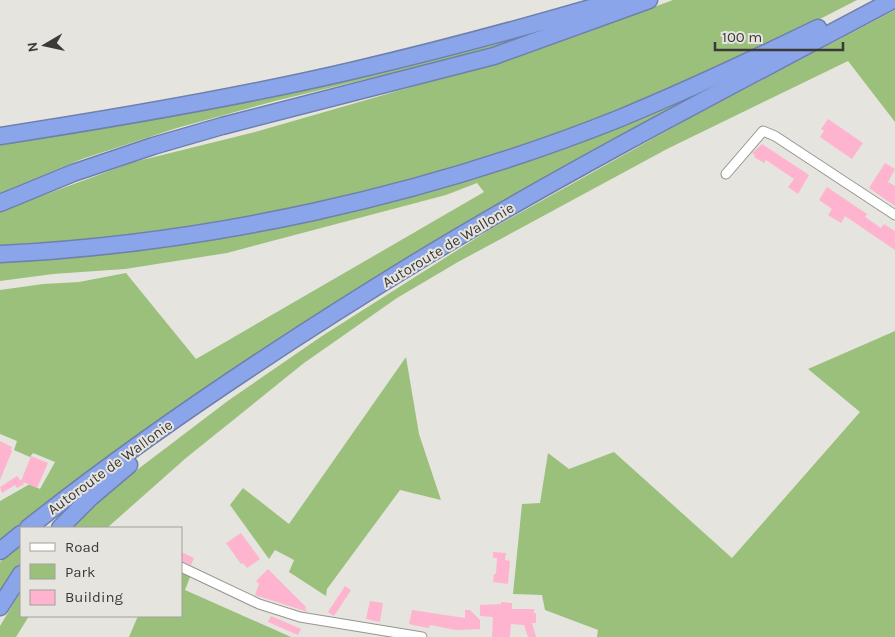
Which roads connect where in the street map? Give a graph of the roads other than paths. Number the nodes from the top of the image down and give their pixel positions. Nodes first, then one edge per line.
1 (618, 0) edge
2 (649, 0) edge
3 (886, 4) edge
4 (0, 136) edge
5 (726, 174) dead end
6 (0, 202) edge
7 (895, 216) edge
8 (0, 254) edge
9 (163, 429) junction
10 (29, 527) edge
11 (61, 527) edge
12 (20, 535) edge
13 (0, 551) edge
14 (182, 567) edge
15 (20, 576) edge
16 (0, 607) edge
17 (422, 637) edge

1 - 4 highway
2 - 6 highway
3 - 8 highway
3 - 9 highway, Autoroute de Wallonie
5 - 7 street
9 - 10 highway, Autoroute de Wallonie
9 - 11 highway
12 - 13 highway
14 - 17 street
15 - 16 highway

